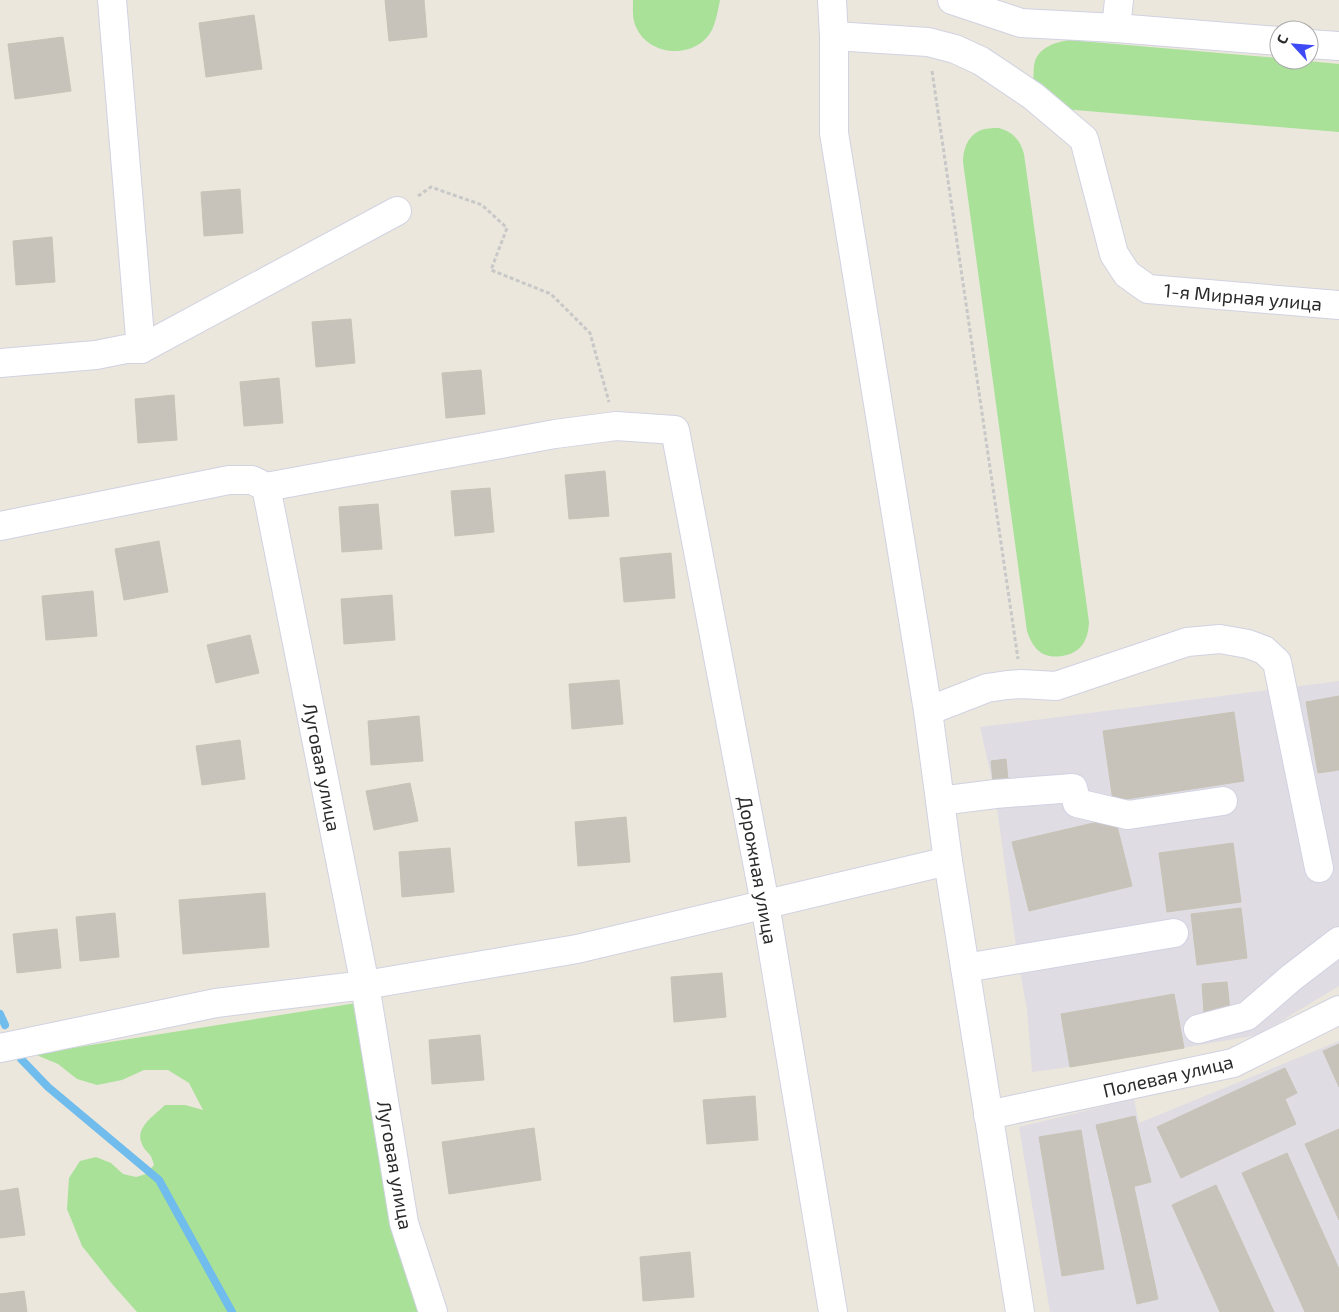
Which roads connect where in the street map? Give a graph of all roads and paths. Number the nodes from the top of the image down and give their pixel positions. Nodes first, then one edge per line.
1 (112, 0) edge
2 (832, 0) edge
3 (952, 0) edge
4 (1119, 0) edge
5 (1116, 28) junction
6 (834, 36) junction
7 (1269, 40) edge
8 (928, 42) junction
9 (1319, 45) edge
10 (1339, 46) edge
11 (398, 211) joint
12 (1339, 304) edge
13 (140, 349) junction
14 (0, 363) edge
15 (616, 426) junction
16 (266, 487) junction
17 (0, 526) edge
18 (1021, 684) junction
19 (928, 711) junction
20 (940, 801) junction
21 (1223, 801) dead end
22 (948, 861) junction
23 (1319, 868) dead end
24 (765, 904) junction
25 (1174, 933) dead end
26 (1339, 941) edge
27 (965, 968) junction
28 (365, 985) junction
29 (1339, 1010) edge
30 (1198, 1029) dead end
31 (0, 1048) edge
32 (988, 1115) junction
33 (433, 1312) edge
34 (833, 1312) edge
35 (1020, 1312) edge

1 - 13 street
2 - 6 street
3 - 5 street
4 - 5 street
5 - 7 street
6 - 8 street
6 - 19 street
8 - 12 street, 1-я Мирная улица
8 - 18 path
9 - 10 street
11 - 13 street
11 - 15 path
13 - 14 street
15 - 16 street
15 - 24 street, Дорожная улица
16 - 17 street
16 - 28 street, Луговая улица
18 - 19 street
18 - 23 street
19 - 20 street
20 - 21 street
20 - 22 street
22 - 24 street
22 - 27 street
24 - 28 street
24 - 34 street, Дорожная улица
25 - 27 street
26 - 30 street
27 - 32 street
28 - 31 street
28 - 33 street, Луговая улица
29 - 32 street, Полевая улица
32 - 35 street

